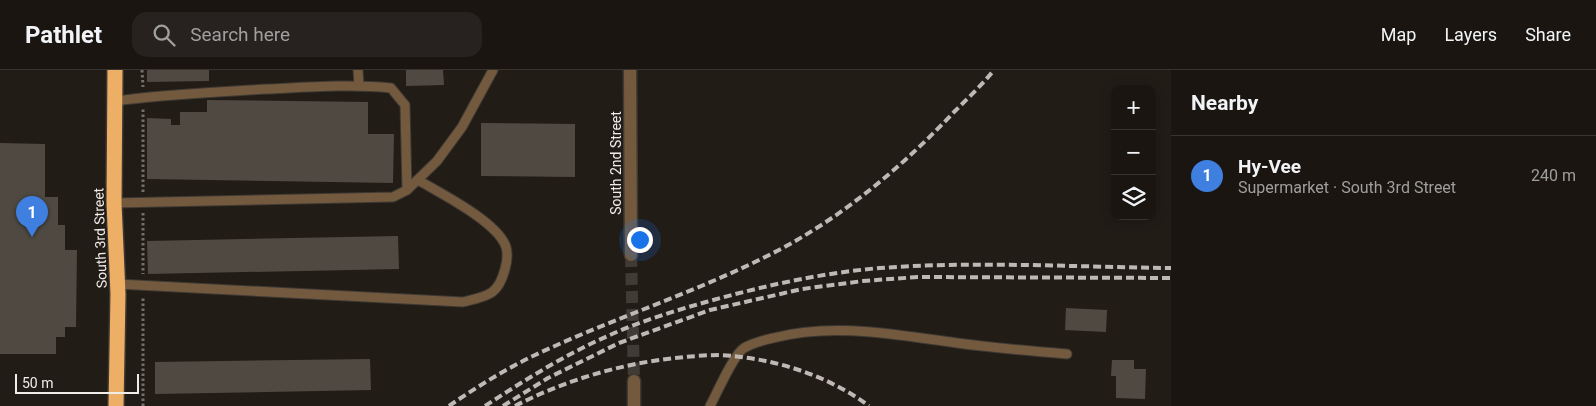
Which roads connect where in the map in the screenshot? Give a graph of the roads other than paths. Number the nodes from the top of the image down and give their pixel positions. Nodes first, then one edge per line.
1 (115, 70) edge
2 (358, 70) edge
3 (493, 70) edge
4 (630, 70) edge
5 (359, 85) junction
6 (115, 101) junction
7 (418, 180) junction
8 (407, 190) junction
9 (114, 203) junction
10 (631, 255) tunnel mouth
11 (117, 284) junction
12 (1067, 354) dead end
13 (634, 381) tunnel mouth
14 (116, 406) edge
15 (634, 406) edge
16 (710, 406) edge

1 - 6 highway, South 3rd Street
2 - 5 lane
3 - 7 lane
4 - 10 street, South 2nd Street
5 - 6 lane
5 - 8 lane
6 - 9 highway, South 3rd Street
7 - 8 lane
7 - 11 lane
8 - 9 lane
9 - 11 highway, South 3rd Street
11 - 14 highway, South 3rd Street
12 - 16 lane
13 - 15 street

